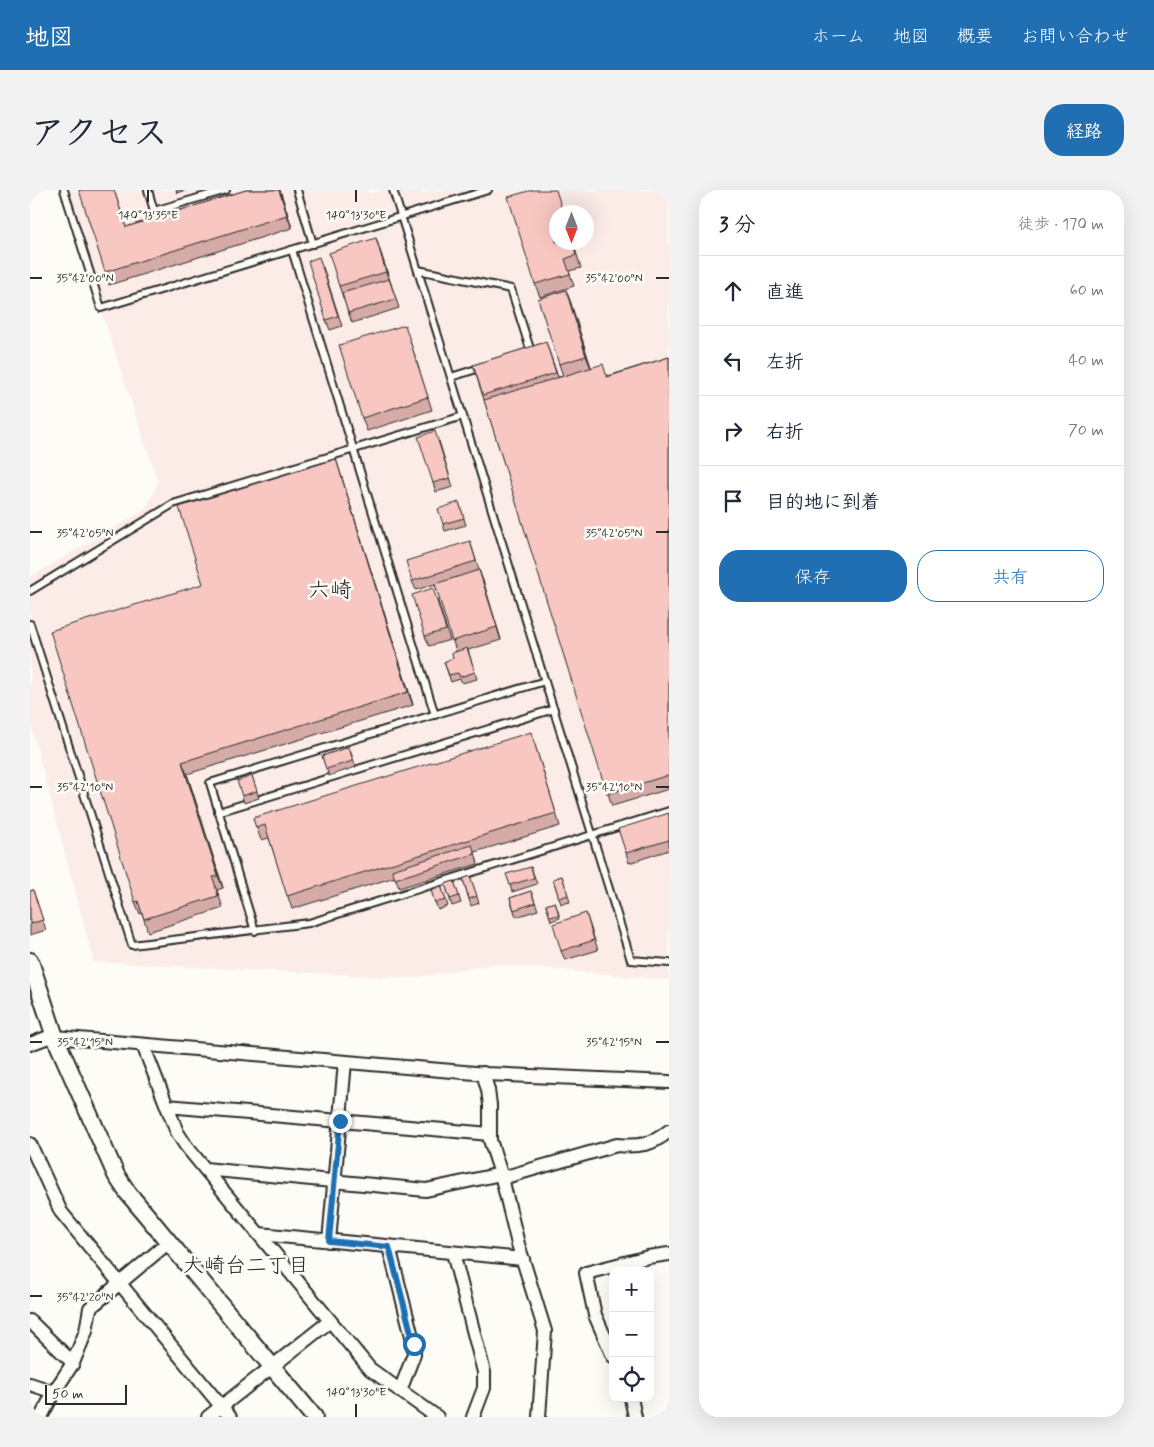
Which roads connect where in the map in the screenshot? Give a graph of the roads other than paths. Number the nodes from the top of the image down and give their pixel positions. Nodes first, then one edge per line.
1 (64, 190) edge
2 (148, 190) edge
3 (226, 190) edge
4 (297, 190) edge
5 (393, 190) edge
6 (488, 190) edge
7 (402, 216) junction
8 (313, 244) junction
9 (292, 250) junction
10 (418, 270) junction
11 (522, 355) edge
12 (486, 366) edge
13 (451, 377) junction
14 (463, 416) junction
15 (353, 449) junction
16 (30, 591) edge
17 (30, 624) edge
18 (545, 681) junction
19 (554, 709) junction
20 (435, 714) junction
21 (218, 812) junction
22 (669, 812) edge
23 (593, 835) junction
24 (255, 931) junction
25 (30, 961) edge
26 (669, 963) edge
27 (55, 1036) junction
28 (30, 1044) edge
29 (143, 1045) junction
30 (345, 1062) junction
31 (483, 1073) junction
32 (669, 1082) edge
33 (167, 1106) junction
34 (340, 1121) junction
35 (669, 1131) edge
36 (490, 1134) junction
37 (30, 1144) edge
38 (205, 1169) junction
39 (36, 1172) edge
40 (501, 1176) junction
41 (334, 1182) junction
42 (259, 1234) junction
43 (329, 1241) junction
44 (169, 1242) junction
45 (389, 1247) junction
46 (453, 1253) junction
47 (669, 1254) edge
48 (523, 1259) junction
49 (120, 1283) junction
50 (30, 1321) edge
51 (330, 1321) junction
52 (609, 1347) edge
53 (73, 1363) junction
54 (272, 1366) junction
55 (30, 1384) edge
56 (400, 1391) junction
57 (54, 1392) junction
58 (632, 1402) edge
59 (221, 1407) junction
60 (41, 1417) edge
61 (208, 1417) edge
62 (230, 1417) edge
63 (314, 1417) edge
64 (437, 1417) edge
65 (473, 1417) edge
66 (539, 1417) edge
67 (635, 1417) edge

1 - 9 lane
2 - 3 lane
4 - 8 lane
5 - 7 lane
6 - 7 lane
7 - 8 lane
7 - 10 lane
8 - 9 lane
9 - 15 lane
10 - 11 lane
10 - 13 lane
12 - 13 lane
13 - 14 lane
14 - 15 lane
14 - 18 lane
15 - 16 lane
15 - 20 lane
17 - 24 lane
18 - 19 lane
18 - 20 lane
19 - 21 lane
19 - 23 lane
20 - 21 lane
21 - 24 lane
22 - 23 lane
23 - 24 lane
23 - 26 lane
25 - 27 street
27 - 28 street
27 - 29 street
27 - 44 street
29 - 30 street
29 - 33 street
30 - 31 street
30 - 34 street
31 - 32 street
31 - 36 street
33 - 34 street
33 - 38 street
34 - 36 street
34 - 41 street
35 - 40 street
36 - 40 street
37 - 39 street
38 - 41 street
38 - 42 street
39 - 49 street
40 - 41 street
40 - 48 street
41 - 43 street
42 - 43 street
42 - 51 street
43 - 45 street
44 - 49 street
44 - 54 street
45 - 46 street
45 - 56 street
46 - 48 street
46 - 65 street
47 - 52 street
48 - 66 street
49 - 53 street
49 - 59 street
50 - 53 street
51 - 54 street
51 - 56 street
53 - 57 street
54 - 59 street
54 - 63 street
55 - 57 street
56 - 64 street
57 - 60 street
58 - 67 street
59 - 61 street
59 - 62 street

